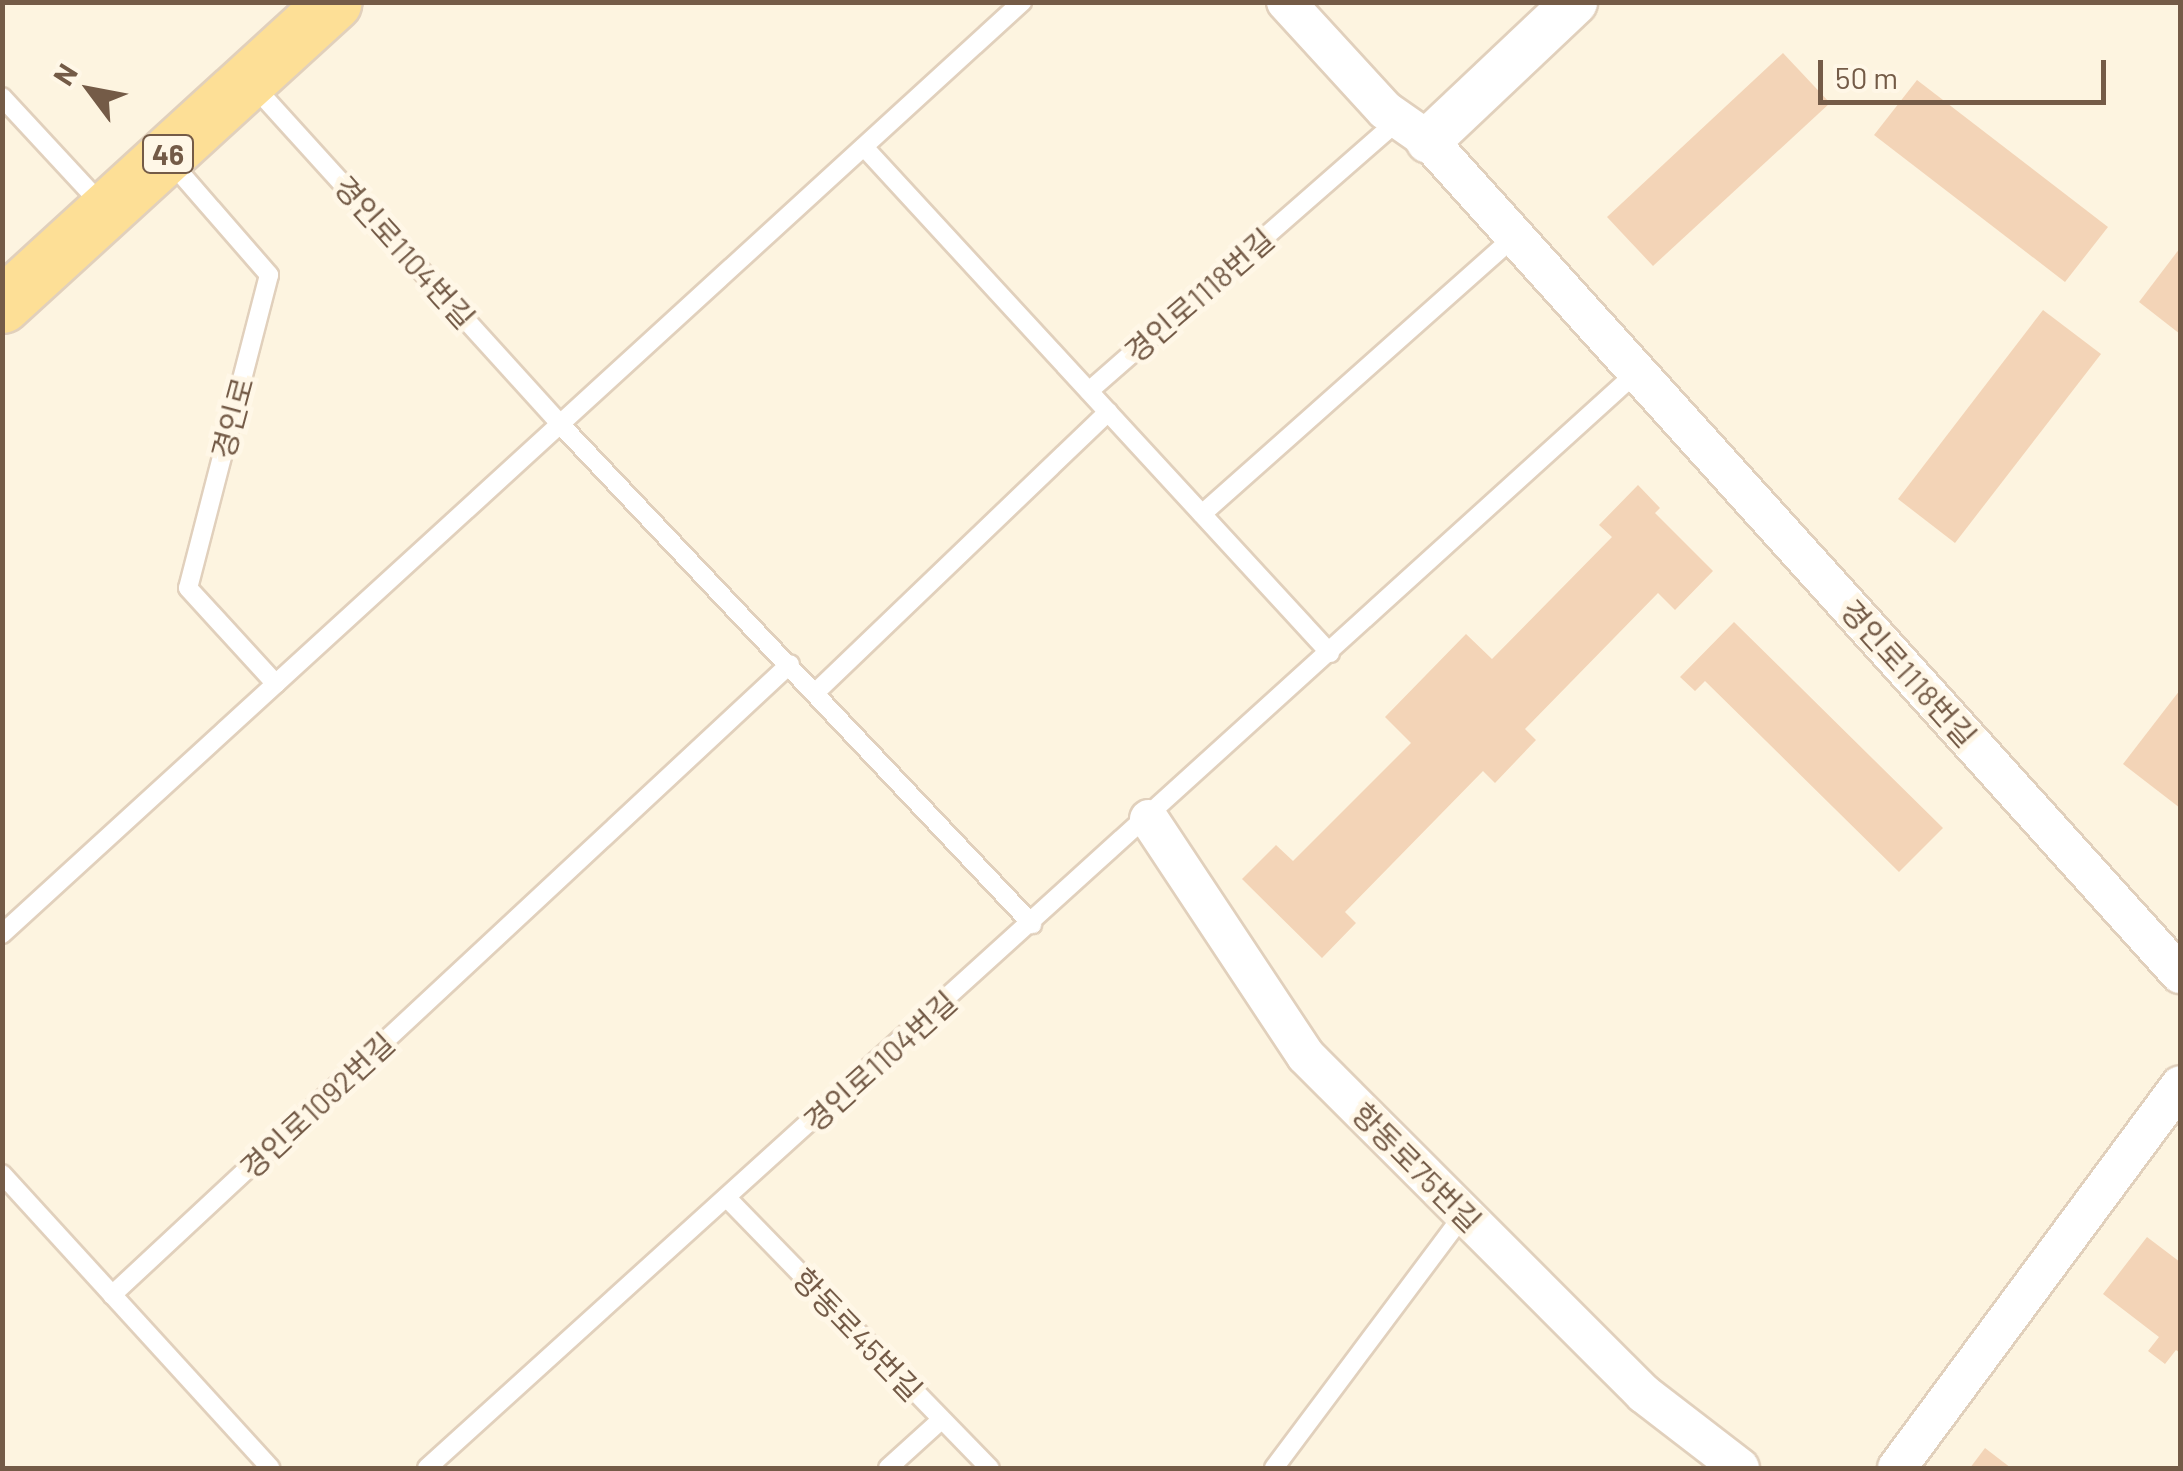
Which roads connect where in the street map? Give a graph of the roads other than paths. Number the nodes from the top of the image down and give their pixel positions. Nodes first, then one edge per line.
1 (334, 2) edge
2 (1022, 2) edge
3 (1286, 2) edge
4 (1574, 2) edge
5 (249, 80) junction
6 (2, 97) edge
7 (1413, 130) junction
8 (864, 147) junction
9 (166, 156) junction
10 (107, 210) junction
11 (1515, 236) junction
12 (2, 305) edge
13 (1638, 372) junction
14 (1089, 391) junction
15 (1108, 412) junction
16 (560, 424) junction
17 (1202, 514) junction
18 (1330, 653) junction
19 (790, 664) junction
20 (276, 684) junction
21 (816, 692) junction
22 (1149, 819) junction
23 (1032, 924) junction
24 (2, 934) edge
25 (2180, 974) edge
26 (2180, 1086) edge
27 (2, 1174) edge
28 (727, 1198) junction
29 (1464, 1214) junction
30 (112, 1295) junction
31 (941, 1420) junction
32 (250, 1448) junction
33 (242, 1468) edge
34 (270, 1468) edge
35 (427, 1468) edge
36 (888, 1468) edge
37 (990, 1468) edge
38 (1274, 1468) edge
39 (1740, 1468) edge
40 (1897, 1468) edge

1 - 5 main road, 46
2 - 8 lane
3 - 7 street, 경인로1118번길
4 - 7 street
5 - 9 main road, 46
5 - 16 lane, 경인로1104번길
6 - 10 lane
7 - 11 street, 경인로1118번길
7 - 14 lane, 경인로1118번길
8 - 14 lane
8 - 16 lane
9 - 10 main road, 46
9 - 20 lane, 경인로
10 - 12 main road, 46
11 - 13 street, 경인로1118번길
11 - 17 lane
13 - 18 lane
13 - 25 street, 경인로1118번길
14 - 15 lane
15 - 17 lane
15 - 21 lane
16 - 19 lane, 경인로1104번길
16 - 20 lane
17 - 18 lane
18 - 22 lane, 경인로1104번길
19 - 21 lane, 경인로1104번길
19 - 30 lane, 경인로1092번길
20 - 24 lane
21 - 23 lane, 경인로1104번길
22 - 23 lane, 경인로1104번길
22 - 29 street, 항동로75번길
23 - 28 lane, 경인로1104번길
26 - 40 street
27 - 30 lane
28 - 31 lane, 항동로45번길
28 - 35 lane
29 - 38 lane
29 - 39 street, 항동로75번길
30 - 32 lane
31 - 36 lane
31 - 37 lane, 항동로45번길
32 - 33 lane
32 - 34 lane

